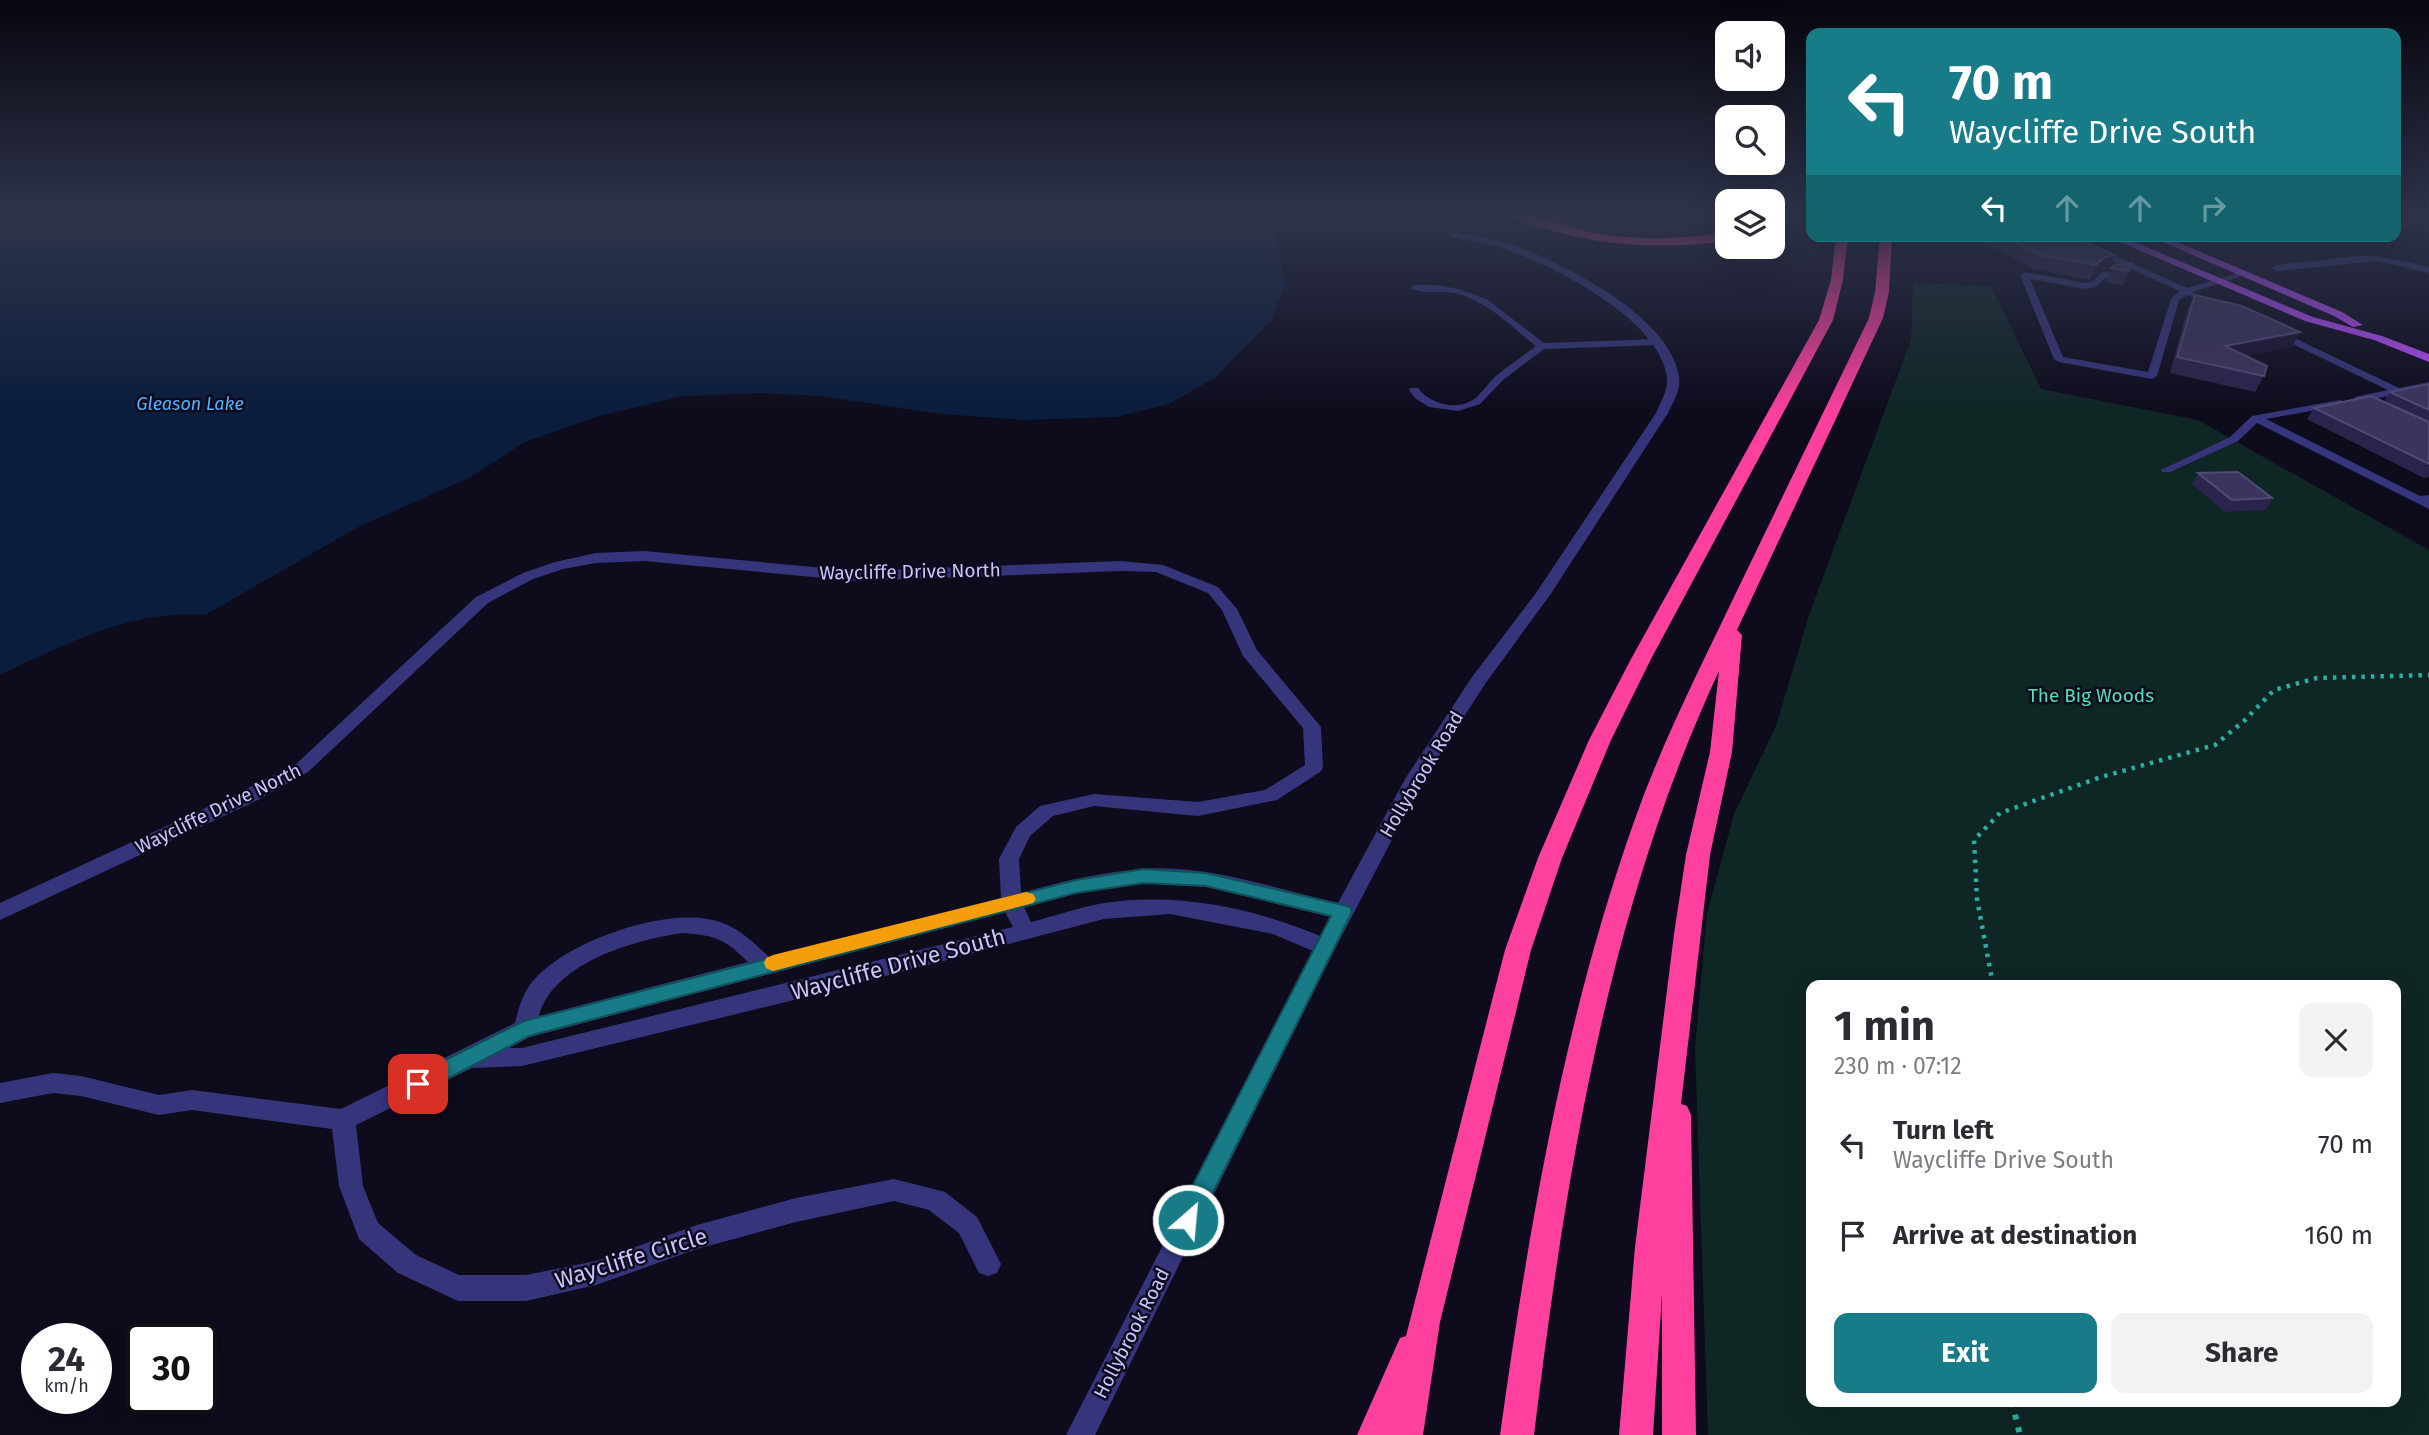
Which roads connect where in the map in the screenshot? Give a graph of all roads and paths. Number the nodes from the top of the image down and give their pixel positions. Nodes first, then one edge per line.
1 (1577, 281) edge
2 (1837, 281) edge
3 (1883, 281) edge
4 (2026, 281) edge
5 (2058, 281) edge
6 (2097, 281) edge
7 (2163, 281) edge
8 (2220, 281) edge
9 (2260, 281) edge
10 (2216, 282) junction
11 (1415, 288) dead end
12 (2186, 291) junction
13 (2206, 305) edge
14 (2266, 328) edge
15 (2378, 338) junction
16 (1659, 342) junction
17 (1542, 346) junction
18 (2429, 358) edge
19 (2426, 387) edge
20 (1414, 390) dead end
21 (2397, 391) junction
22 (2359, 399) junction
23 (2380, 409) edge
24 (2256, 418) junction
25 (2166, 470) dead end
26 (2426, 501) edge
27 (1733, 619) junction
28 (2429, 675) edge
29 (1011, 902) junction
30 (0, 912) edge
31 (1343, 912) junction
32 (1025, 932) junction
33 (1325, 947) junction
34 (764, 965) junction
35 (1992, 980) edge
36 (1677, 1016) junction
37 (524, 1029) junction
38 (469, 1059) junction
39 (0, 1093) edge
40 (343, 1120) junction
41 (988, 1264) dead end
42 (1424, 1322) junction
43 (2013, 1407) edge
44 (1080, 1435) edge
45 (1374, 1435) edge
46 (1406, 1435) edge
47 (1517, 1435) edge
48 (1636, 1435) edge
49 (1679, 1435) edge
50 (2020, 1435) edge

1 - 16 street, Hollybrook Road
2 - 42 highway
3 - 27 highway
4 - 12 lane
5 - 6 lane
7 - 12 lane
8 - 10 lane
9 - 15 main road
10 - 12 lane
10 - 15 main road
11 - 17 lane
12 - 13 lane
14 - 21 lane
15 - 18 main road
16 - 17 lane
16 - 31 street, Hollybrook Road
17 - 20 lane
19 - 21 lane
21 - 22 lane
22 - 23 lane
22 - 24 lane
24 - 25 lane
24 - 26 lane
27 - 36 highway
27 - 47 highway
28 - 35 path
29 - 30 street, Waycliffe Drive North
29 - 31 street, Waycliffe Drive South
29 - 32 street, Waycliffe Drive North
29 - 34 street, Waycliffe Drive South
31 - 33 street, Hollybrook Road
32 - 33 street, Waycliffe Drive South
32 - 38 street, Waycliffe Drive South
33 - 44 street, Hollybrook Road
34 - 37 street, Waycliffe Drive South
34 - 37 street
36 - 48 highway
36 - 49 highway
37 - 38 street, Waycliffe Drive South
38 - 40 street, Waycliffe Drive South
39 - 40 street
40 - 41 street, Waycliffe Circle
42 - 45 highway
42 - 46 highway
43 - 50 path

